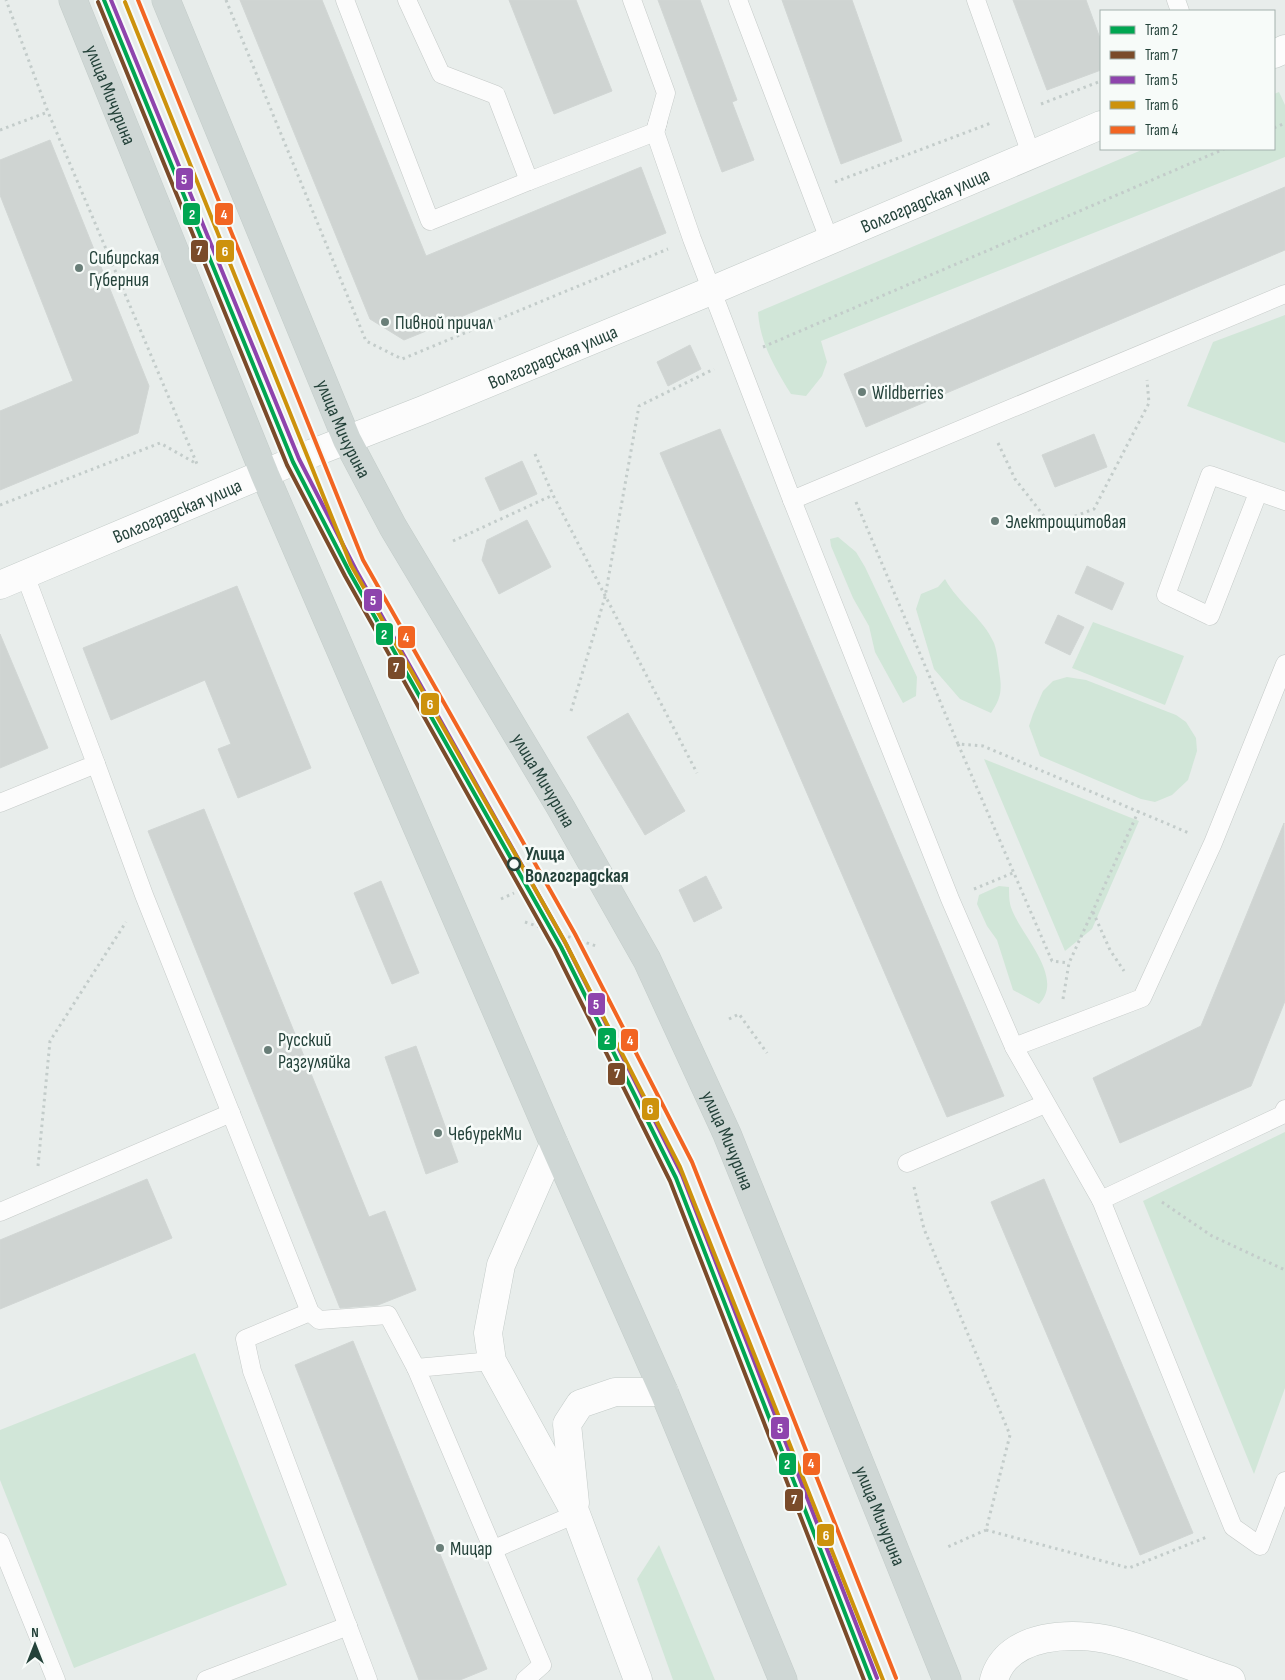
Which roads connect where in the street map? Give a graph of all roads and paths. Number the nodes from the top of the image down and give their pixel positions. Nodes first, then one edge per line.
1 (6, 0) edge
2 (73, 0) edge
3 (166, 0) edge
4 (226, 0) edge
5 (345, 0) edge
6 (407, 0) edge
7 (632, 0) edge
8 (738, 0) edge
9 (976, 0) edge
10 (1100, 81) edge
11 (48, 112) junction
12 (1016, 114) junction
13 (1100, 125) edge
14 (0, 130) edge
15 (655, 132) junction
16 (1222, 150) edge
17 (1031, 154) junction
18 (529, 181) junction
19 (810, 191) junction
20 (692, 239) junction
21 (828, 239) junction
22 (713, 290) junction
23 (1285, 294) edge
24 (1145, 352) junction
25 (738, 358) junction
26 (987, 419) junction
27 (347, 440) junction
28 (535, 454) dead end
29 (265, 475) junction
30 (846, 479) junction
31 (1258, 494) junction
32 (553, 495) junction
33 (792, 500) junction
34 (1285, 501) edge
35 (0, 505) edge
36 (453, 542) dead end
37 (12, 580) edge
38 (605, 596) junction
39 (1285, 664) edge
40 (571, 711) dead end
41 (958, 744) junction
42 (96, 764) junction
43 (697, 773) dead end
44 (0, 803) edge
45 (1139, 810) junction
46 (1212, 843) junction
47 (1015, 872) junction
48 (514, 894) dead end
49 (144, 895) junction
50 (501, 899) dead end
51 (950, 899) junction
52 (1093, 912) junction
53 (525, 922) dead end
54 (596, 946) dead end
55 (1069, 963) junction
56 (1142, 998) junction
57 (729, 1019) dead end
58 (1056, 1032) junction
59 (1014, 1047) junction
60 (767, 1053) dead end
61 (1046, 1104) junction
62 (1285, 1109) edge
63 (231, 1113) junction
64 (554, 1144) junction
65 (907, 1163) joint
66 (37, 1168) dead end
67 (1137, 1185) junction
68 (1101, 1200) junction
69 (0, 1212) edge
70 (1285, 1270) edge
71 (310, 1312) junction
72 (492, 1362) junction
73 (416, 1368) junction
74 (664, 1392) junction
75 (1285, 1481) edge
76 (576, 1514) junction
77 (1233, 1527) junction
78 (986, 1530) junction
79 (0, 1542) edge
80 (945, 1548) dead end
81 (494, 1549) junction
82 (348, 1626) junction
83 (56, 1680) edge
84 (206, 1680) edge
85 (368, 1680) edge
86 (525, 1680) edge
87 (638, 1680) edge
88 (783, 1680) edge
89 (947, 1680) edge
90 (994, 1680) edge
91 (1231, 1680) edge

1 - 11 path
2 - 29 main road, улица Мичурина
3 - 27 main road, улица Мичурина
4 - 20 path
5 - 18 lane
6 - 18 lane
7 - 15 lane
8 - 19 lane
9 - 12 lane
10 - 12 path
11 - 14 path
11 - 35 path
12 - 17 lane
12 - 19 path
13 - 17 street, Волгоградская улица
15 - 18 lane
15 - 20 lane
16 - 25 path
17 - 21 street, Волгоградская улица
19 - 21 lane
20 - 22 lane
21 - 22 street, Волгоградская улица
22 - 25 lane
22 - 27 street, Волгоградская улица
23 - 24 lane
24 - 26 lane
24 - 26 path
25 - 33 lane
25 - 38 path
26 - 30 lane
27 - 29 street, Волгоградская улица
27 - 89 main road, улица Мичурина
28 - 32 path
29 - 37 street, Волгоградская улица
29 - 64 main road, улица Мичурина
30 - 33 lane
30 - 41 path
31 - 31 lane
31 - 34 lane
32 - 36 path
32 - 38 path
33 - 51 lane
37 - 42 lane
38 - 40 path
38 - 43 path
39 - 46 lane
41 - 45 path
41 - 47 path
42 - 44 lane
42 - 49 lane
45 - 46 path
45 - 52 path
46 - 56 lane
47 - 51 path
47 - 55 path
48 - 50 path
49 - 63 lane
49 - 66 path
51 - 59 lane
52 - 55 path
52 - 56 path
53 - 54 path
55 - 58 path
56 - 58 lane
57 - 60 path
58 - 59 lane
59 - 61 lane
61 - 65 lane
61 - 68 lane
62 - 67 lane
63 - 69 lane
63 - 71 lane
64 - 72 street
64 - 74 main road, улица Мичурина
65 - 78 path
67 - 68 lane
67 - 70 path
68 - 77 lane
71 - 73 lane
71 - 82 lane
72 - 73 lane
72 - 76 street
73 - 81 lane
74 - 76 street
74 - 88 main road, улица Мичурина
75 - 77 lane
76 - 81 lane
76 - 87 street
77 - 78 path
78 - 80 path
79 - 83 lane
81 - 86 lane
82 - 84 lane
82 - 85 lane
90 - 91 street

